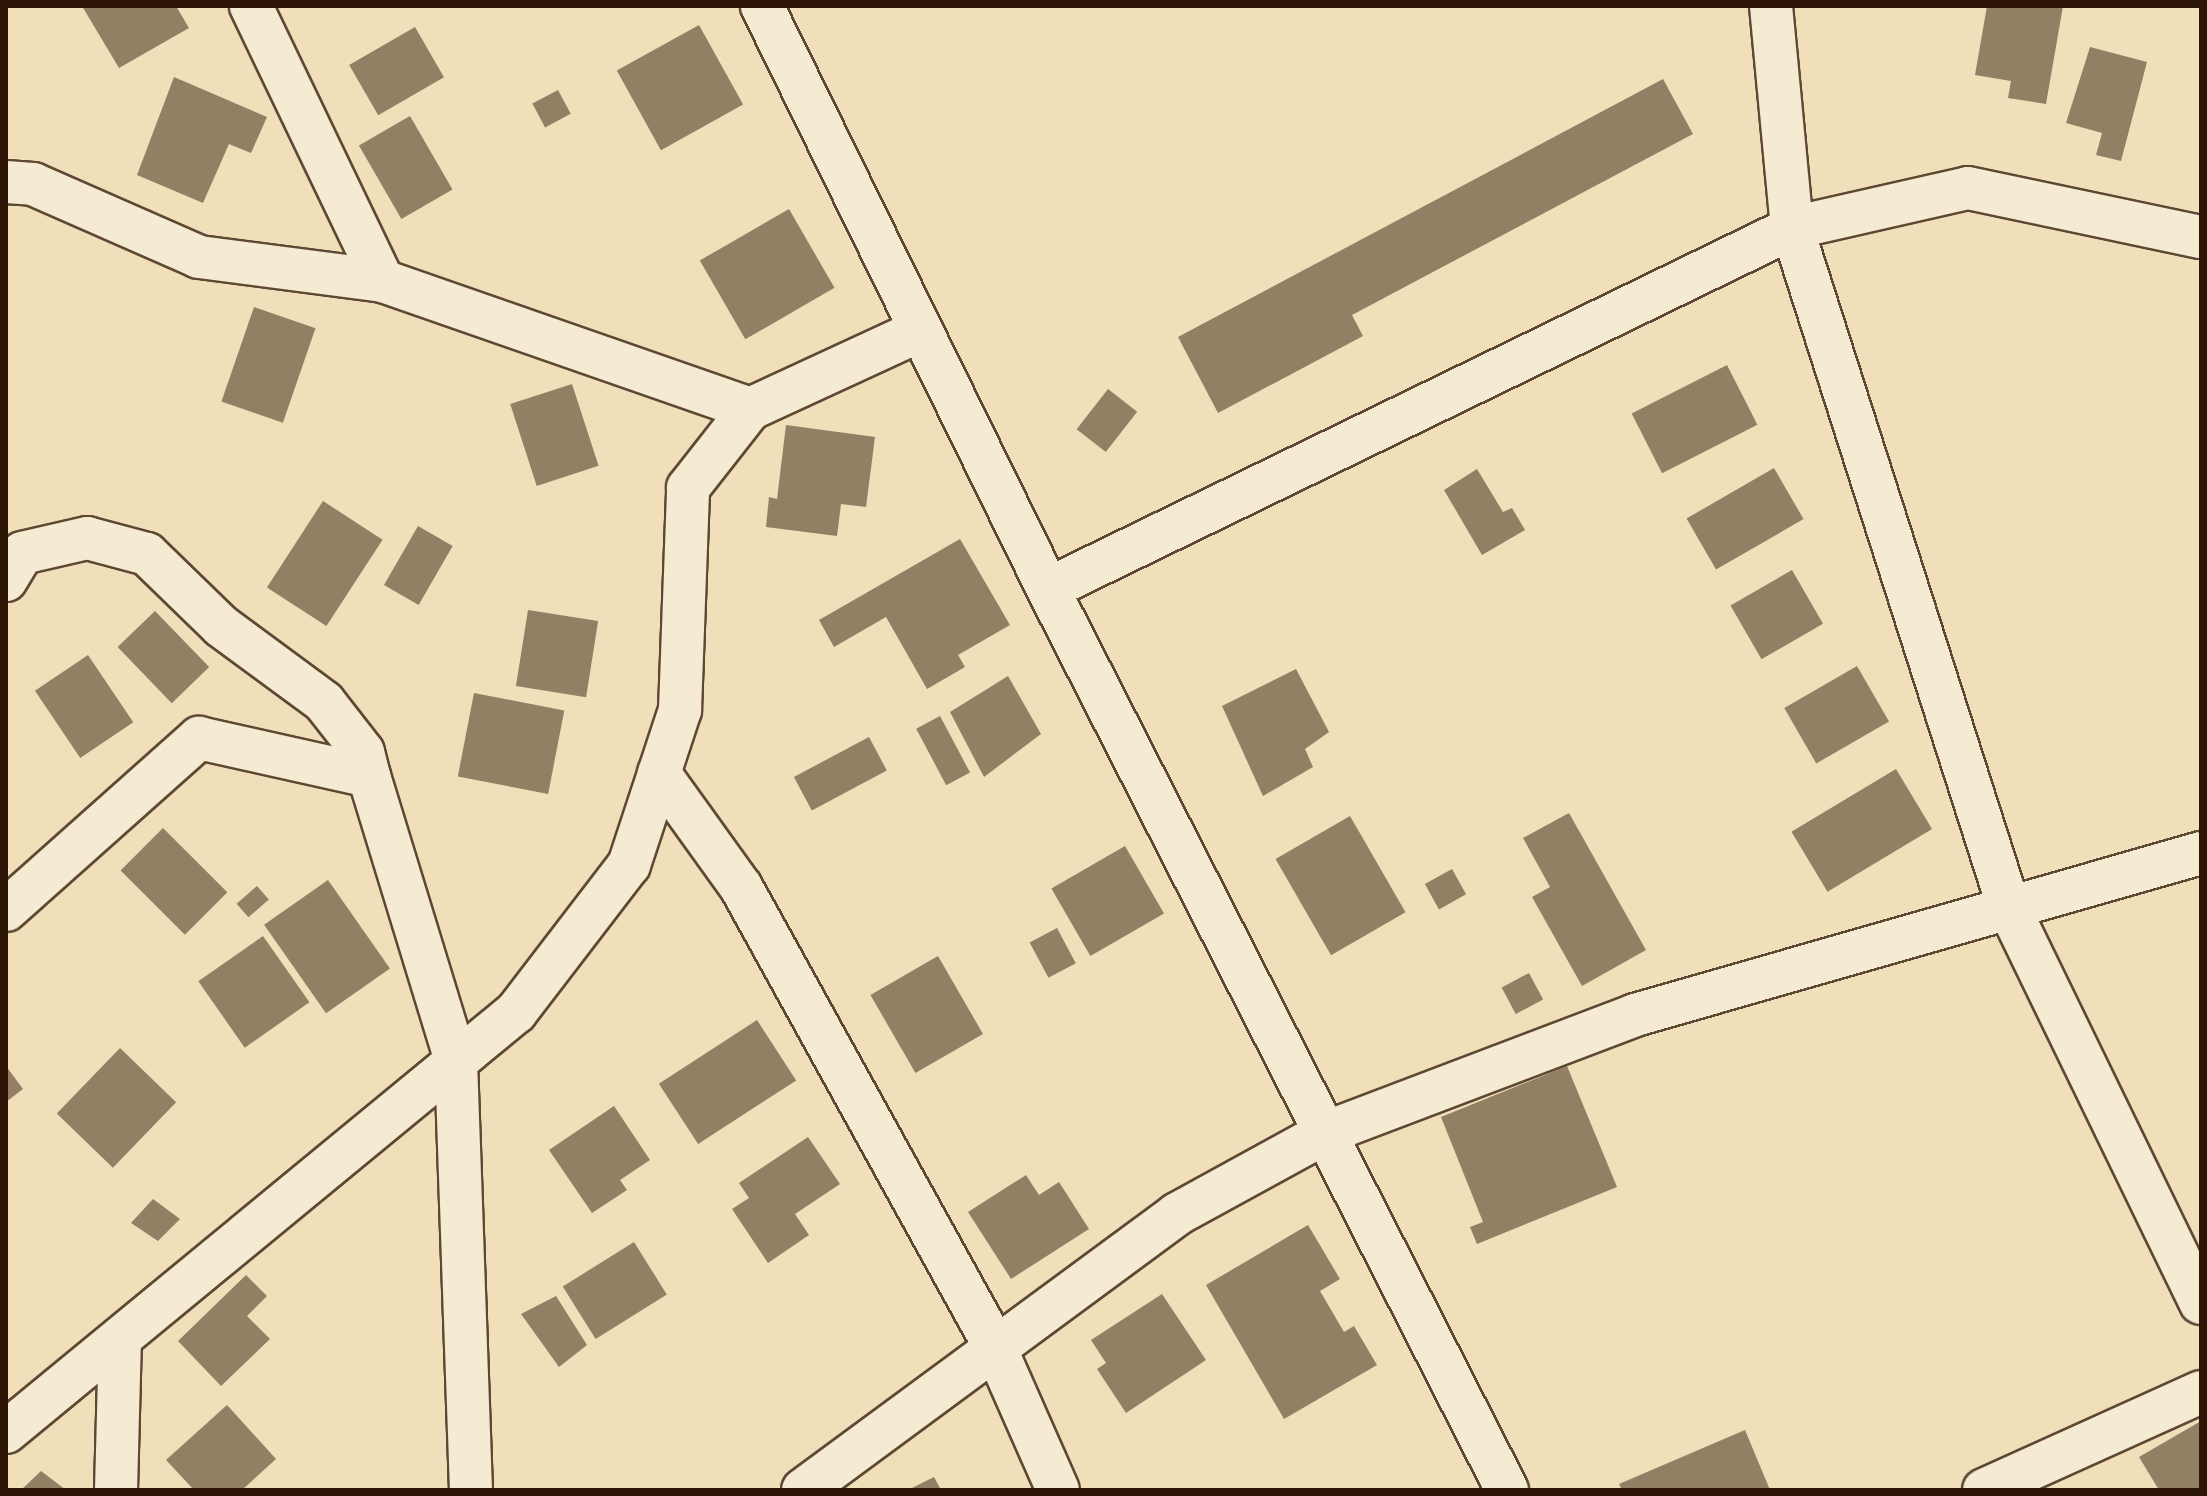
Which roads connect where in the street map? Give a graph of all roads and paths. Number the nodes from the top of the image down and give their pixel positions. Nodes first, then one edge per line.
1 (251, 6) edge
2 (762, 6) edge
3 (1771, 6) edge
4 (6, 182) edge
5 (1792, 228) junction
6 (2201, 237) edge
7 (383, 281) junction
8 (921, 330) junction
9 (750, 409) junction
10 (6, 580) edge
11 (1048, 589) junction
12 (659, 773) junction
13 (369, 776) junction
14 (2201, 853) edge
15 (2009, 908) junction
16 (6, 910) edge
17 (456, 1061) junction
18 (1325, 1133) junction
19 (2201, 1303) edge
20 (120, 1339) junction
21 (994, 1345) junction
22 (2201, 1392) edge
23 (6, 1432) edge
24 (116, 1490) edge
25 (471, 1490) edge
26 (803, 1490) edge
27 (1058, 1490) edge
28 (1507, 1490) edge
29 (1984, 1490) edge

1 - 7 street
2 - 8 street
3 - 5 street
4 - 7 street
5 - 6 street
5 - 11 street
5 - 15 street
7 - 9 street
8 - 9 street
8 - 11 street
9 - 12 street
10 - 13 street
11 - 18 street
12 - 17 street
12 - 21 street
13 - 16 street
13 - 17 street
14 - 15 street
15 - 18 street
15 - 19 street
17 - 20 street
17 - 25 street
18 - 21 street
18 - 28 street
20 - 23 street
20 - 24 street
21 - 26 street
21 - 27 street
22 - 29 street

